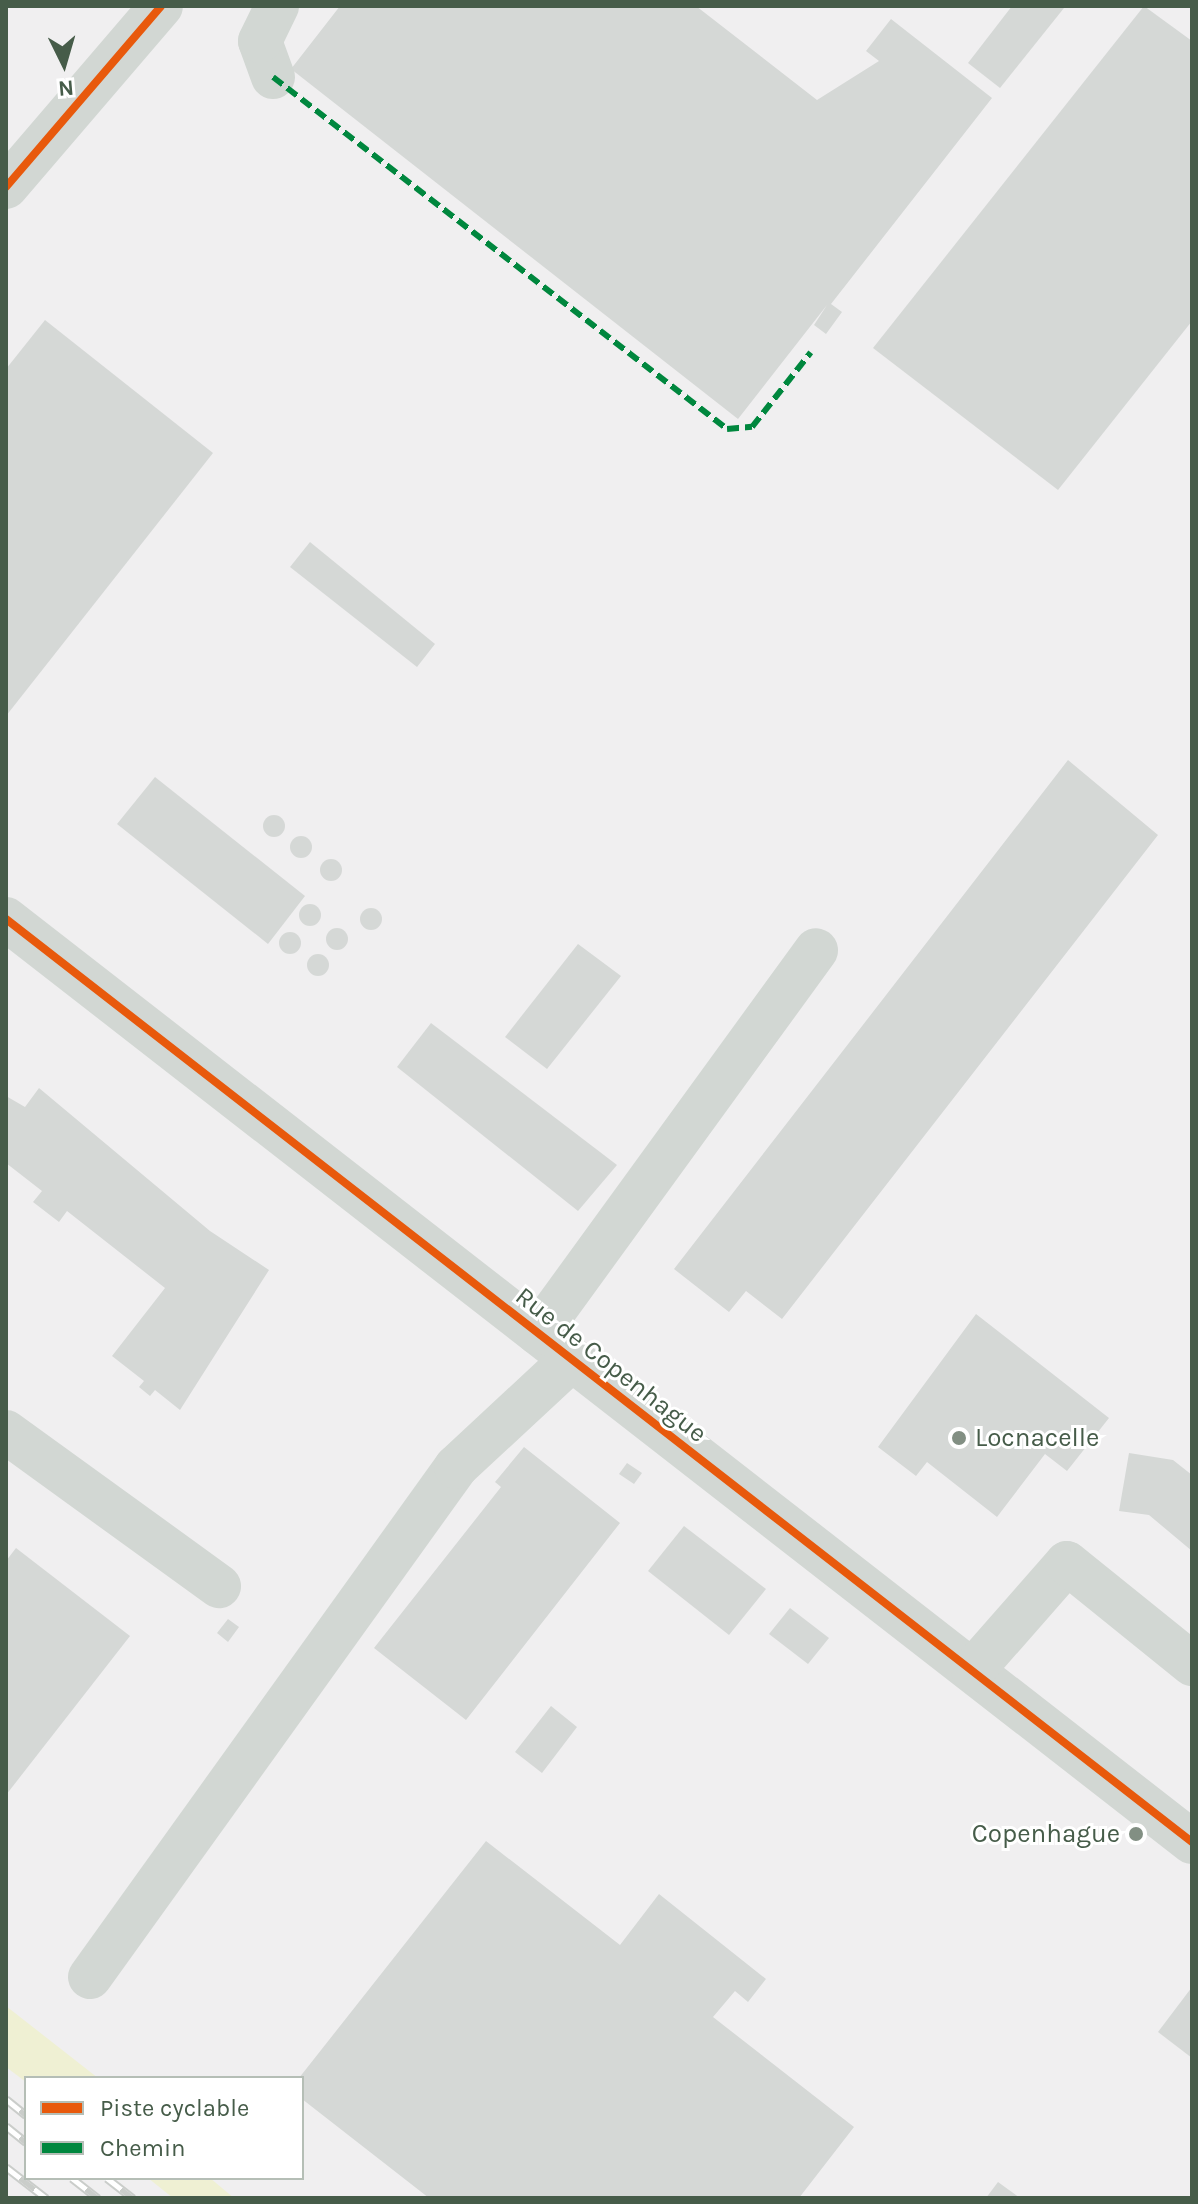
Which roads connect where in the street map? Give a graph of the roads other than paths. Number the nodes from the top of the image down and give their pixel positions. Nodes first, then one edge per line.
1 (161, 6) edge
2 (277, 6) edge
3 (273, 77) dead end
4 (6, 187) edge
5 (11, 933) edge
6 (816, 950) dead end
7 (538, 1333) junction
8 (571, 1360) junction
9 (6, 1432) edge
10 (219, 1586) dead end
11 (1192, 1664) edge
12 (973, 1670) junction
13 (1192, 1842) edge
14 (90, 1977) dead end

1 - 4 street
2 - 3 street
5 - 7 street, Rue de Copenhague
6 - 7 street
7 - 8 street, Rue de Copenhague
8 - 12 street, Rue de Copenhague
8 - 14 street
9 - 10 street
11 - 12 street
12 - 13 street, Rue de Copenhague

